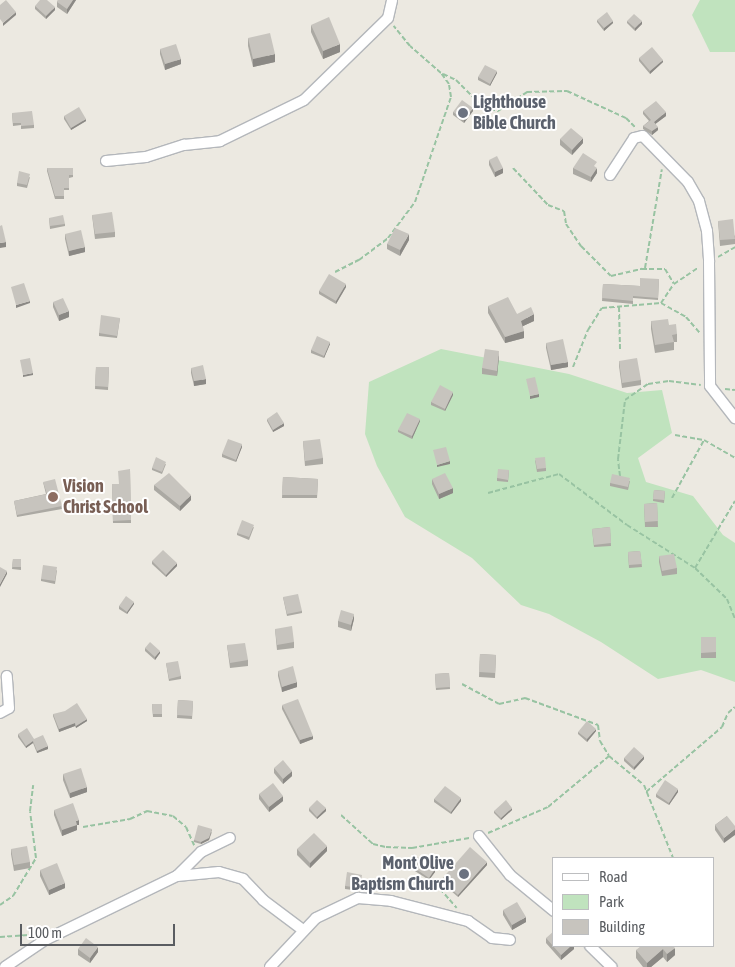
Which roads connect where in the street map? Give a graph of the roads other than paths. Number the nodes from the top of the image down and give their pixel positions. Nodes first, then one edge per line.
1 (392, 0) edge
2 (106, 161) dead end
3 (610, 175) dead end
4 (735, 418) edge
5 (7, 676) dead end
6 (0, 713) edge
7 (479, 836) road end
8 (230, 838) dead end
9 (177, 876) junction
10 (552, 909) edge
11 (303, 930) junction
12 (510, 940) dead end
13 (591, 947) edge
14 (5, 967) edge
15 (270, 967) edge
16 (612, 967) edge

1 - 2 street
3 - 4 street
5 - 6 street
7 - 10 street
8 - 9 street
9 - 11 street
9 - 14 street
11 - 12 street
11 - 15 street
13 - 16 street

